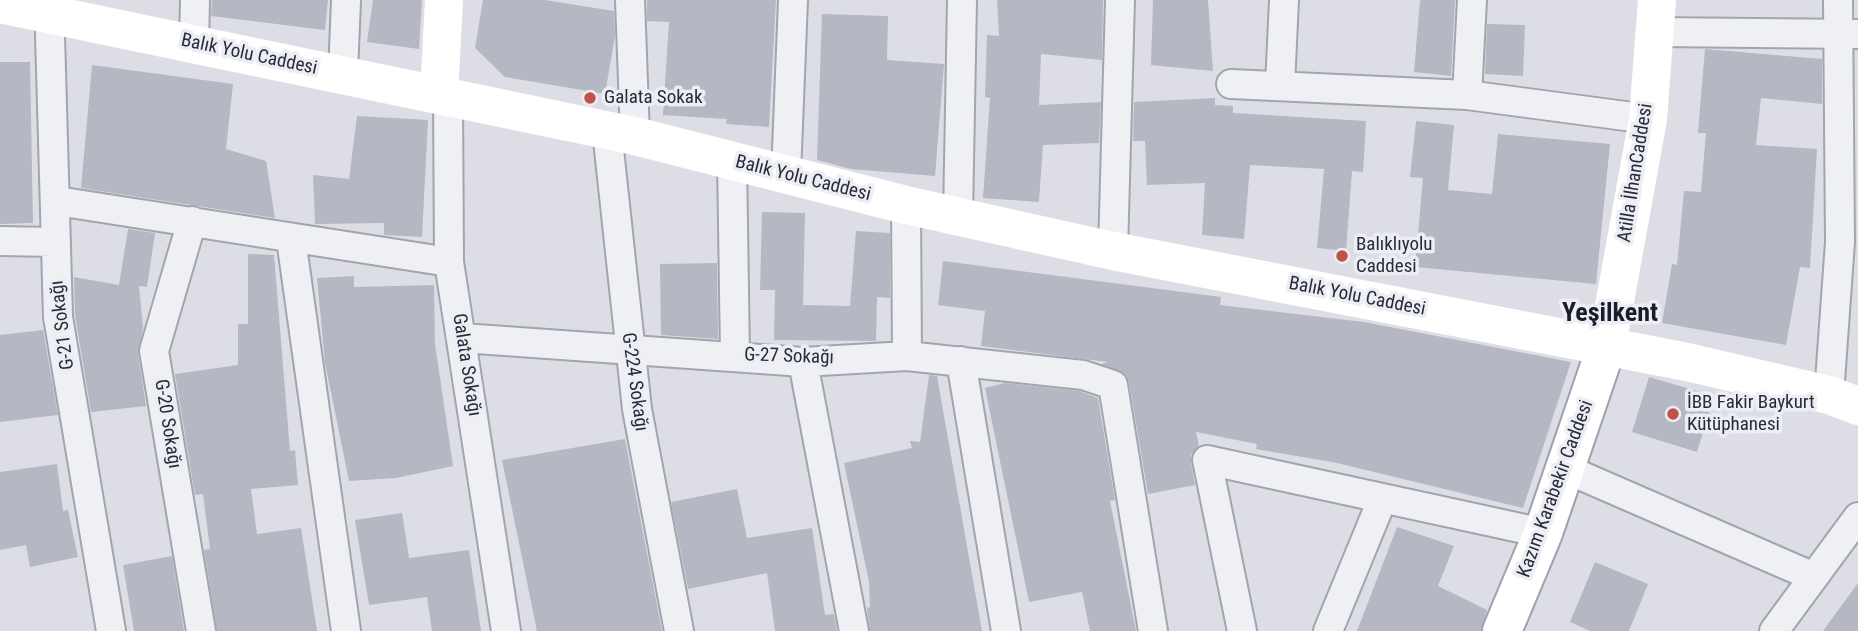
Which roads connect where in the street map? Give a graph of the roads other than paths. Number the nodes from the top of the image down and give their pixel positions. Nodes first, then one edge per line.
1 (195, 0) edge
2 (346, 0) edge
3 (444, 0) edge
4 (631, 0) edge
5 (793, 0) edge
6 (962, 0) edge
7 (1120, 0) edge
8 (1284, 0) edge
9 (1472, 0) edge
10 (1838, 0) edge
11 (0, 4) edge
12 (49, 8) edge
13 (1655, 16) edge
14 (1849, 33) edge
15 (194, 44) junction
16 (343, 74) junction
17 (1231, 84) dead end
18 (1280, 86) junction
19 (1467, 95) junction
20 (444, 96) junction
21 (1647, 120) junction
22 (621, 133) junction
23 (732, 160) junction
24 (786, 175) junction
25 (57, 201) junction
26 (906, 205) junction
27 (958, 217) junction
28 (192, 221) junction
29 (291, 239) junction
30 (0, 241) edge
31 (55, 242) junction
32 (1113, 251) junction
33 (449, 262) junction
34 (463, 338) junction
35 (1607, 345) junction
36 (628, 348) junction
37 (735, 355) junction
38 (907, 356) junction
39 (961, 361) junction
40 (803, 362) junction
41 (1843, 401) edge
42 (1566, 469) junction
43 (1382, 500) junction
44 (1858, 517) edge
45 (1543, 533) junction
46 (1814, 577) junction
47 (111, 631) edge
48 (201, 631) edge
49 (345, 631) edge
50 (506, 631) edge
51 (679, 631) edge
52 (854, 631) edge
53 (1006, 631) edge
54 (1153, 631) edge
55 (1242, 631) edge
56 (1328, 631) edge
57 (1502, 631) edge
58 (1774, 631) edge

1 - 15 street
2 - 16 street
3 - 20 main road
4 - 22 street, G-224 Sokağı
5 - 24 street
6 - 27 street
7 - 32 street
8 - 18 street
9 - 19 street
10 - 14 street
11 - 12 main road, Balık Yolu Caddesi
12 - 15 main road, Balık Yolu Caddesi
12 - 25 street, G-21 Sokağı
13 - 14 street
13 - 21 main road, Atilla İlhanCaddesi
14 - 41 street
15 - 16 main road, Balık Yolu Caddesi
16 - 20 main road, Balık Yolu Caddesi
17 - 18 street
18 - 19 street
19 - 21 street
20 - 22 main road, Balık Yolu Caddesi
20 - 33 street, Galata Sokağı
21 - 35 main road, Atilla İlhanCaddesi
22 - 23 main road, Balık Yolu Caddesi
22 - 36 street, G-224 Sokağı
23 - 24 main road, Balık Yolu Caddesi
23 - 37 street
24 - 26 main road, Balık Yolu Caddesi
25 - 28 street
25 - 31 street, G-21 Sokağı
26 - 27 main road, Balık Yolu Caddesi
26 - 38 street
27 - 32 main road, Balık Yolu Caddesi
28 - 29 street
28 - 48 street, G-20 Sokağı
29 - 33 street
29 - 49 street
30 - 31 street
31 - 47 street, G-21 Sokağı
32 - 35 main road, Balık Yolu Caddesi
33 - 34 street, Galata Sokağı
34 - 36 street, G-27 Sokağı
34 - 50 street, Galata Sokağı
35 - 41 main road, Balık Yolu Caddesi
35 - 42 main road, Kazım Karabekir Caddesi
36 - 37 street, G-27 Sokağı
36 - 51 street, G-224 Sokağı
37 - 40 street, G-27 Sokağı
38 - 39 street, G-27 Sokağı
38 - 40 street, G-27 Sokağı
39 - 53 street
39 - 54 street, G-27 Sokağı
40 - 52 street
42 - 45 main road, Kazım Karabekir Caddesi
42 - 46 street
43 - 45 street
43 - 55 street
43 - 56 street
44 - 46 street
45 - 57 main road, Kazım Karabekir Caddesi
46 - 58 street

